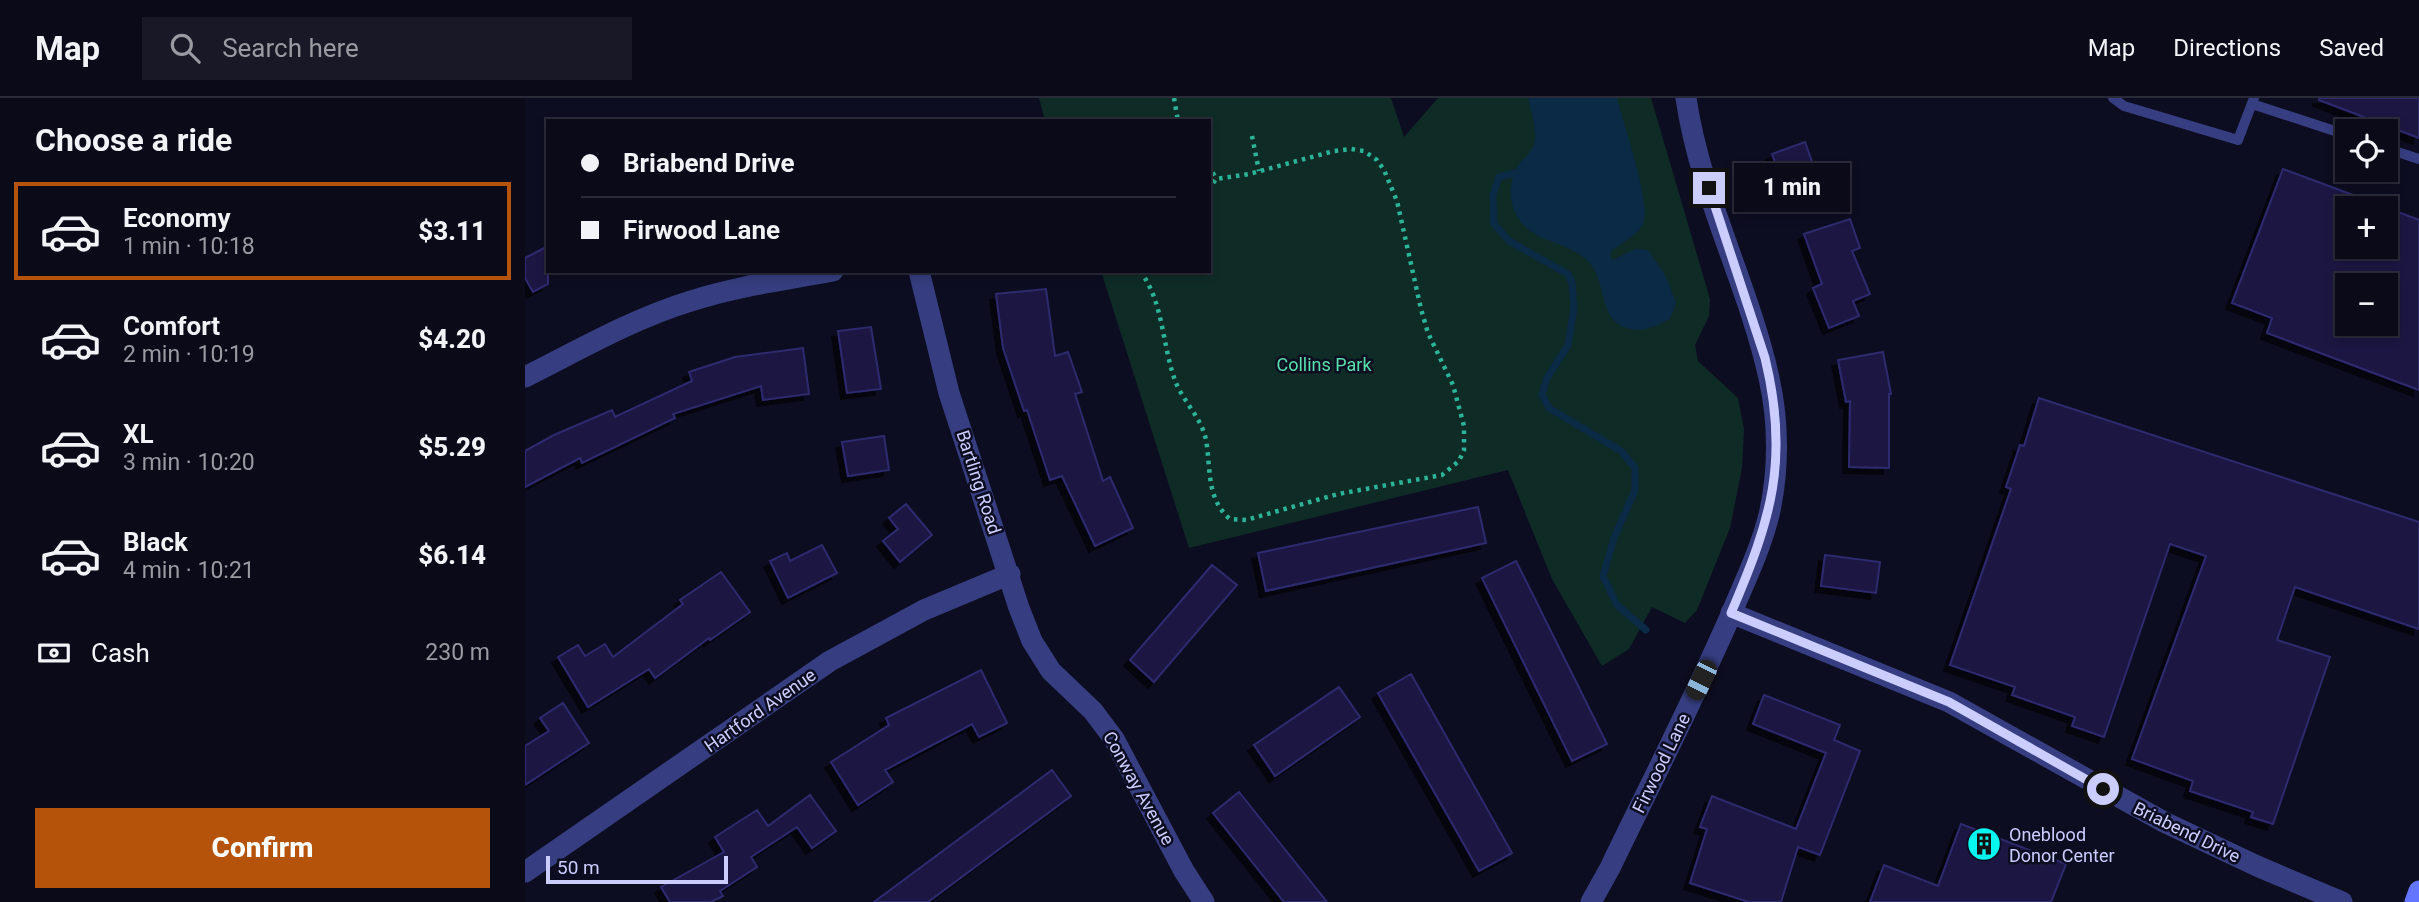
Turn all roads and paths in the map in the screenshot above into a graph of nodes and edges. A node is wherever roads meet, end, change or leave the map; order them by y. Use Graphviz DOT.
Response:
graph roads {
  1 [pos="1174,98"];
  2 [pos="1686,98"];
  3 [pos="2113,98"];
  4 [pos="2253,101"];
  5 [pos="1178,119"];
  6 [pos="2335,131"];
  7 [pos="1252,136"];
  8 [pos="2398,152"];
  9 [pos="2419,159"];
  10 [pos="1211,170"];
  11 [pos="1259,171"];
  12 [pos="1216,179"];
  13 [pos="1211,187"];
  14 [pos="822,273"];
  15 [pos="919,273"];
  16 [pos="1141,273"];
  17 [pos="525,377"];
  18 [pos="1010,574"];
  19 [pos="1731,613"];
  20 [pos="1063,682"];
  21 [pos="525,872"];
  22 [pos="2419,891"];
  23 [pos="1204,902"];
  24 [pos="1591,902"];
  25 [pos="2341,902"];
  26 [pos="2415,902"];
  1 -- 5 [label="path"];
  2 -- 19 [label="street, Firwood Lane"];
  3 -- 4 [label="lane"];
  4 -- 6 [label="lane"];
  7 -- 11 [label="path"];
  8 -- 9 [label="lane"];
  10 -- 12 [label="path"];
  11 -- 12 [label="path"];
  11 -- 16 [label="path"];
  12 -- 13 [label="path"];
  14 -- 17 [label="street"];
  15 -- 18 [label="street, Bartling Road"];
  18 -- 20 [label="street, Bartling Road"];
  18 -- 21 [label="street, Hartford Avenue"];
  19 -- 24 [label="street, Firwood Lane"];
  19 -- 25 [label="street, Briabend Drive"];
  20 -- 23 [label="street, Conway Avenue"];
  22 -- 26 [label="main road"];
}
